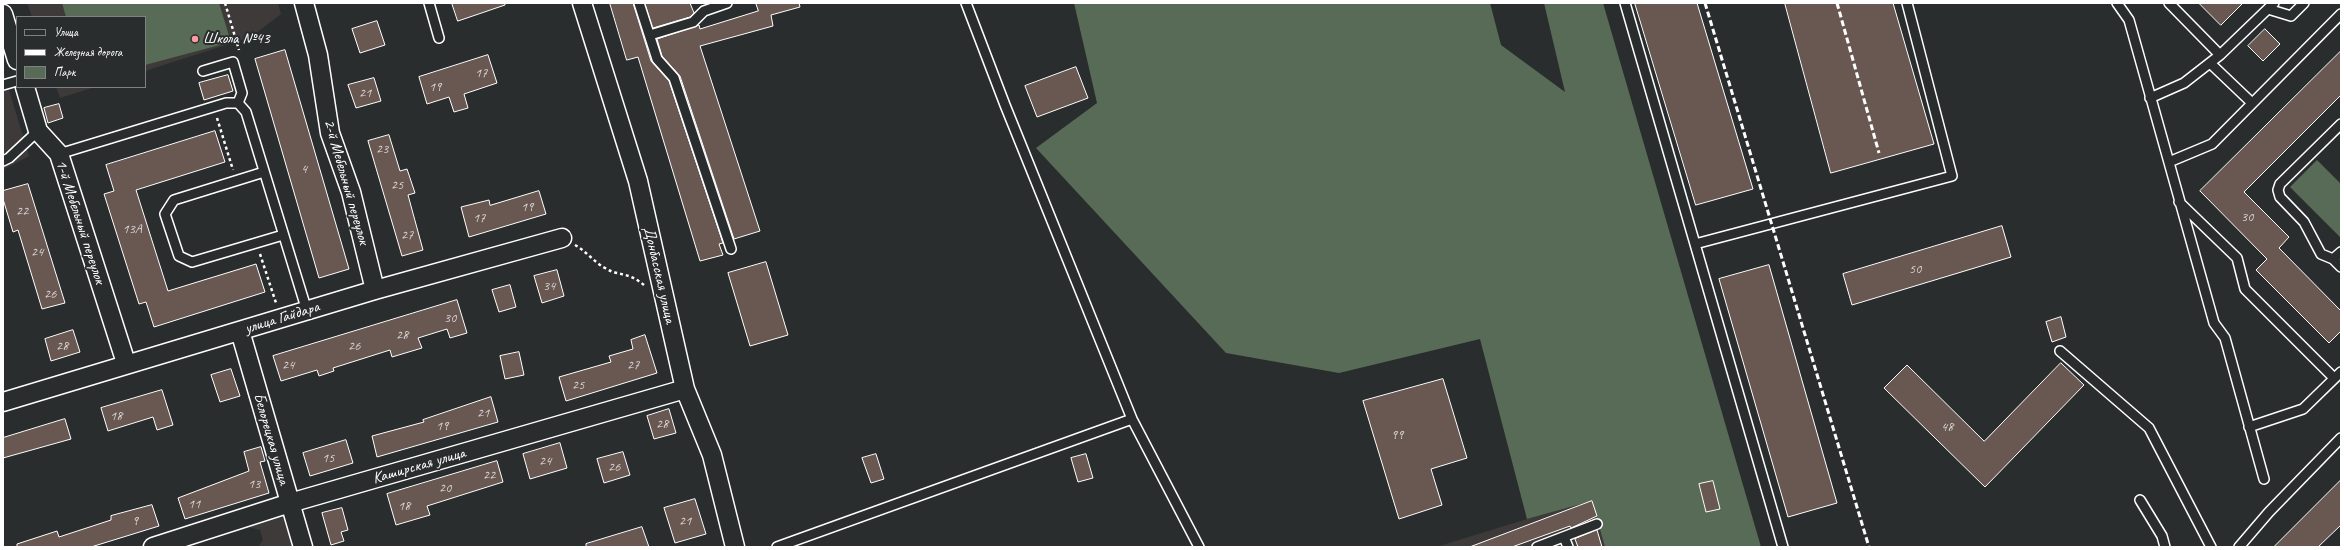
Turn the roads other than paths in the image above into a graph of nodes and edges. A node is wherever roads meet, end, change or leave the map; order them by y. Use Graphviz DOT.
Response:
graph roads {
  1 [pos="429,3"];
  2 [pos="582,3"];
  3 [pos="640,3"];
  4 [pos="727,3"];
  5 [pos="966,3"];
  6 [pos="1625,3"];
  7 [pos="1907,3"];
  8 [pos="2117,3"];
  9 [pos="2169,3"];
  10 [pos="2304,3"];
  11 [pos="306,4"];
  12 [pos="2271,6"];
  13 [pos="702,7"];
  14 [pos="3,14"];
  15 [pos="2341,14"];
  16 [pos="650,35"];
  17 [pos="439,38"];
  18 [pos="2220,55"];
  19 [pos="16,57"];
  20 [pos="2210,63"];
  21 [pos="203,70"];
  22 [pos="16,81"];
  23 [pos="3,85"];
  24 [pos="25,88"];
  25 [pos="2150,98"];
  26 [pos="238,103"];
  27 [pos="2252,103"];
  28 [pos="2341,124"];
  29 [pos="38,131"];
  30 [pos="59,154"];
  31 [pos="3,160"];
  32 [pos="2169,162"];
  33 [pos="264,172"];
  34 [pos="2178,201"];
  35 [pos="283,235"];
  36 [pos="562,238"];
  37 [pos="1695,244"];
  38 [pos="731,249"];
  39 [pos="2341,252"];
  40 [pos="2333,259"];
  41 [pos="2341,267"];
  42 [pos="375,290"];
  43 [pos="307,311"];
  44 [pos="240,331"];
  45 [pos="2060,350"];
  46 [pos="126,363"];
  47 [pos="2338,375"];
  48 [pos="686,389"];
  49 [pos="3,402"];
  50 [pos="1132,419"];
  51 [pos="2249,428"];
  52 [pos="2341,438"];
  53 [pos="2264,479"];
  54 [pos="2140,500"];
  55 [pos="290,503"];
  56 [pos="1597,524"];
  57 [pos="1564,537"];
  58 [pos="153,547"];
  59 [pos="304,547"];
  60 [pos="735,547"];
  61 [pos="777,547"];
  62 [pos="1198,547"];
  63 [pos="1537,547"];
  64 [pos="1568,547"];
  65 [pos="1783,547"];
  66 [pos="2165,547"];
  67 [pos="2211,547"];
  68 [pos="2239,547"];
  1 -- 17 [label="lane"];
  2 -- 48 [label="street, Донбасская улица"];
  3 -- 16 [label="lane"];
  4 -- 13 [label="lane"];
  5 -- 50 [label="lane"];
  6 -- 37 [label="lane"];
  7 -- 37 [label="lane"];
  8 -- 25 [label="lane"];
  9 -- 18 [label="lane"];
  10 -- 12 [label="lane"];
  11 -- 42 [label="street, 2-й Мебельный переулок"];
  12 -- 18 [label="lane"];
  13 -- 16 [label="lane"];
  14 -- 19 [label="street"];
  15 -- 27 [label="lane"];
  16 -- 38 [label="lane"];
  18 -- 20 [label="lane"];
  20 -- 25 [label="lane"];
  20 -- 27 [label="lane"];
  21 -- 26 [label="lane"];
  22 -- 23 [label="lane"];
  24 -- 29 [label="street, 1-й Мебельный переулок"];
  25 -- 32 [label="lane"];
  26 -- 30 [label="lane"];
  26 -- 33 [label="lane"];
  27 -- 32 [label="lane"];
  28 -- 40 [label="lane"];
  29 -- 30 [label="street, 1-й Мебельный переулок"];
  29 -- 31 [label="lane"];
  30 -- 46 [label="street, 1-й Мебельный переулок"];
  32 -- 34 [label="lane"];
  33 -- 35 [label="lane"];
  33 -- 35 [label="lane"];
  34 -- 47 [label="lane"];
  34 -- 51 [label="lane"];
  35 -- 43 [label="lane"];
  36 -- 42 [label="street, улица Гайдара"];
  37 -- 65 [label="lane"];
  39 -- 40 [label="lane"];
  40 -- 41 [label="lane"];
  42 -- 43 [label="street, улица Гайдара"];
  43 -- 44 [label="street, улица Гайдара"];
  44 -- 46 [label="street, улица Гайдара"];
  44 -- 55 [label="street, Белорецкая улица"];
  45 -- 67 [label="lane"];
  46 -- 49 [label="street, улица Гайдара"];
  47 -- 51 [label="lane"];
  48 -- 55 [label="street, Каширская улица"];
  48 -- 60 [label="street, Донбасская улица"];
  50 -- 61 [label="lane"];
  50 -- 62 [label="lane"];
  51 -- 53 [label="lane"];
  52 -- 68 [label="lane"];
  54 -- 66 [label="lane"];
  55 -- 58 [label="street, Каширская улица"];
  55 -- 59 [label="street, Белорецкая улица"];
  56 -- 57 [label="lane"];
  57 -- 63 [label="lane"];
  57 -- 64 [label="lane"];
}
